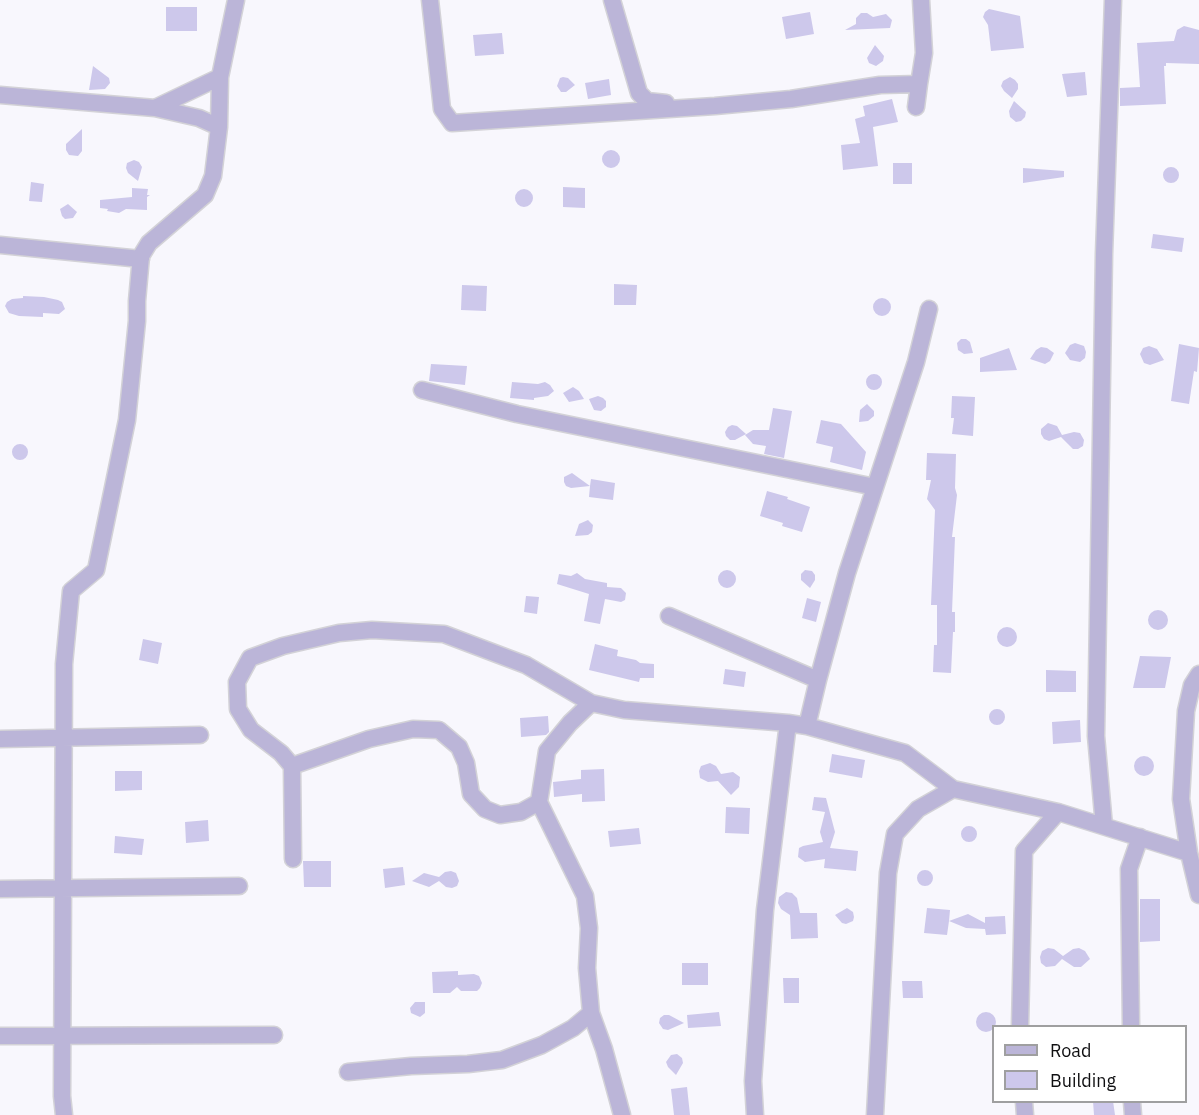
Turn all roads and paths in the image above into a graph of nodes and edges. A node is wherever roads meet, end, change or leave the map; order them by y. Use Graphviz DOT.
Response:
graph roads {
  1 [pos="236,0"];
  2 [pos="430,0"];
  3 [pos="612,0"];
  4 [pos="921,0"];
  5 [pos="1113,0"];
  6 [pos="220,77"];
  7 [pos="919,84"];
  8 [pos="0,95"];
  9 [pos="715,106"];
  10 [pos="916,107"];
  11 [pos="155,108"];
  12 [pos="219,127"];
  13 [pos="0,245"];
  14 [pos="141,259"];
  15 [pos="929,309"];
  16 [pos="422,390"];
  17 [pos="875,487"];
  18 [pos="669,616"];
  19 [pos="1199,674"];
  20 [pos="818,680"];
  21 [pos="591,703"];
  22 [pos="788,723"];
  23 [pos="807,726"];
  24 [pos="200,735"];
  25 [pos="0,739"];
  26 [pos="63,739"];
  27 [pos="292,766"];
  28 [pos="953,789"];
  29 [pos="539,802"];
  30 [pos="1058,812"];
  31 [pos="1104,826"];
  32 [pos="1140,837"];
  33 [pos="1189,853"];
  34 [pos="293,859"];
  35 [pos="238,886"];
  36 [pos="63,888"];
  37 [pos="0,889"];
  38 [pos="1199,895"];
  39 [pos="591,1013"];
  40 [pos="1020,1025"];
  41 [pos="1131,1025"];
  42 [pos="62,1035"];
  43 [pos="274,1035"];
  44 [pos="0,1036"];
  45 [pos="348,1072"];
  46 [pos="64,1115"];
  47 [pos="622,1115"];
  48 [pos="755,1115"];
  49 [pos="875,1115"];
  1 -- 6 [label="street"];
  2 -- 9 [label="street"];
  3 -- 9 [label="street"];
  4 -- 7 [label="street"];
  5 -- 31 [label="street"];
  6 -- 11 [label="street"];
  6 -- 12 [label="street"];
  7 -- 9 [label="street"];
  7 -- 10 [label="street"];
  8 -- 11 [label="street"];
  11 -- 12 [label="street"];
  12 -- 14 [label="street"];
  13 -- 14 [label="street"];
  14 -- 26 [label="street"];
  15 -- 17 [label="street"];
  16 -- 17 [label="street"];
  17 -- 20 [label="street"];
  18 -- 20 [label="street"];
  19 -- 33 [label="street"];
  20 -- 23 [label="street"];
  21 -- 22 [label="street"];
  21 -- 27 [label="street"];
  21 -- 29 [label="street"];
  22 -- 23 [label="street"];
  22 -- 48 [label="street"];
  23 -- 28 [label="street"];
  24 -- 26 [label="street"];
  25 -- 26 [label="street"];
  26 -- 36 [label="street"];
  27 -- 29 [label="street"];
  27 -- 34 [label="street"];
  28 -- 30 [label="street"];
  28 -- 49 [label="street"];
  29 -- 39 [label="street"];
  30 -- 31 [label="street"];
  30 -- 40 [label="street"];
  31 -- 32 [label="street"];
  32 -- 33 [label="street"];
  32 -- 41 [label="street"];
  33 -- 38 [label="street"];
  35 -- 36 [label="street"];
  36 -- 37 [label="street"];
  36 -- 42 [label="street"];
  39 -- 45 [label="street"];
  39 -- 47 [label="street"];
  42 -- 43 [label="street"];
  42 -- 44 [label="street"];
  42 -- 46 [label="street"];
}
